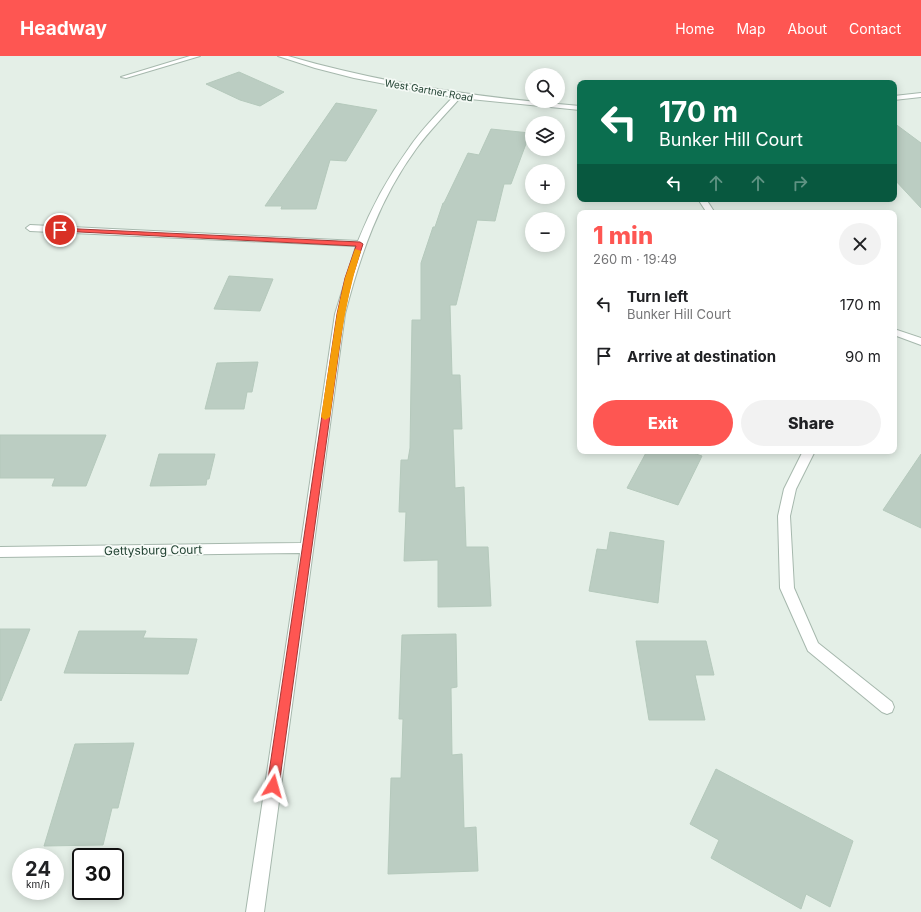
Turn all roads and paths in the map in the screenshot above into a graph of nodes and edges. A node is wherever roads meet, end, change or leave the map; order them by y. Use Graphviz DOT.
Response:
graph roads {
  1 [pos="197,56"];
  2 [pos="281,56"];
  3 [pos="124,77"];
  4 [pos="921,94"];
  5 [pos="458,96"];
  6 [pos="912,96"];
  7 [pos="897,98"];
  8 [pos="921,102"];
  9 [pos="577,108"];
  10 [pos="30,228"];
  11 [pos="360,244"];
  12 [pos="897,336"];
  13 [pos="921,342"];
  14 [pos="808,454"];
  15 [pos="307,548"];
  16 [pos="0,552"];
  17 [pos="887,707"];
  18 [pos="255,912"];
  1 -- 3 [label="street"];
  2 -- 5 [label="street, West Gartner Road"];
  4 -- 6 [label="street"];
  5 -- 9 [label="street, West Gartner Road"];
  5 -- 11 [label="street"];
  6 -- 7 [label="street"];
  6 -- 8 [label="street"];
  10 -- 11 [label="street"];
  11 -- 15 [label="street"];
  12 -- 13 [label="street"];
  14 -- 17 [label="street"];
  15 -- 16 [label="street, Gettysburg Court"];
  15 -- 18 [label="street"];
}
